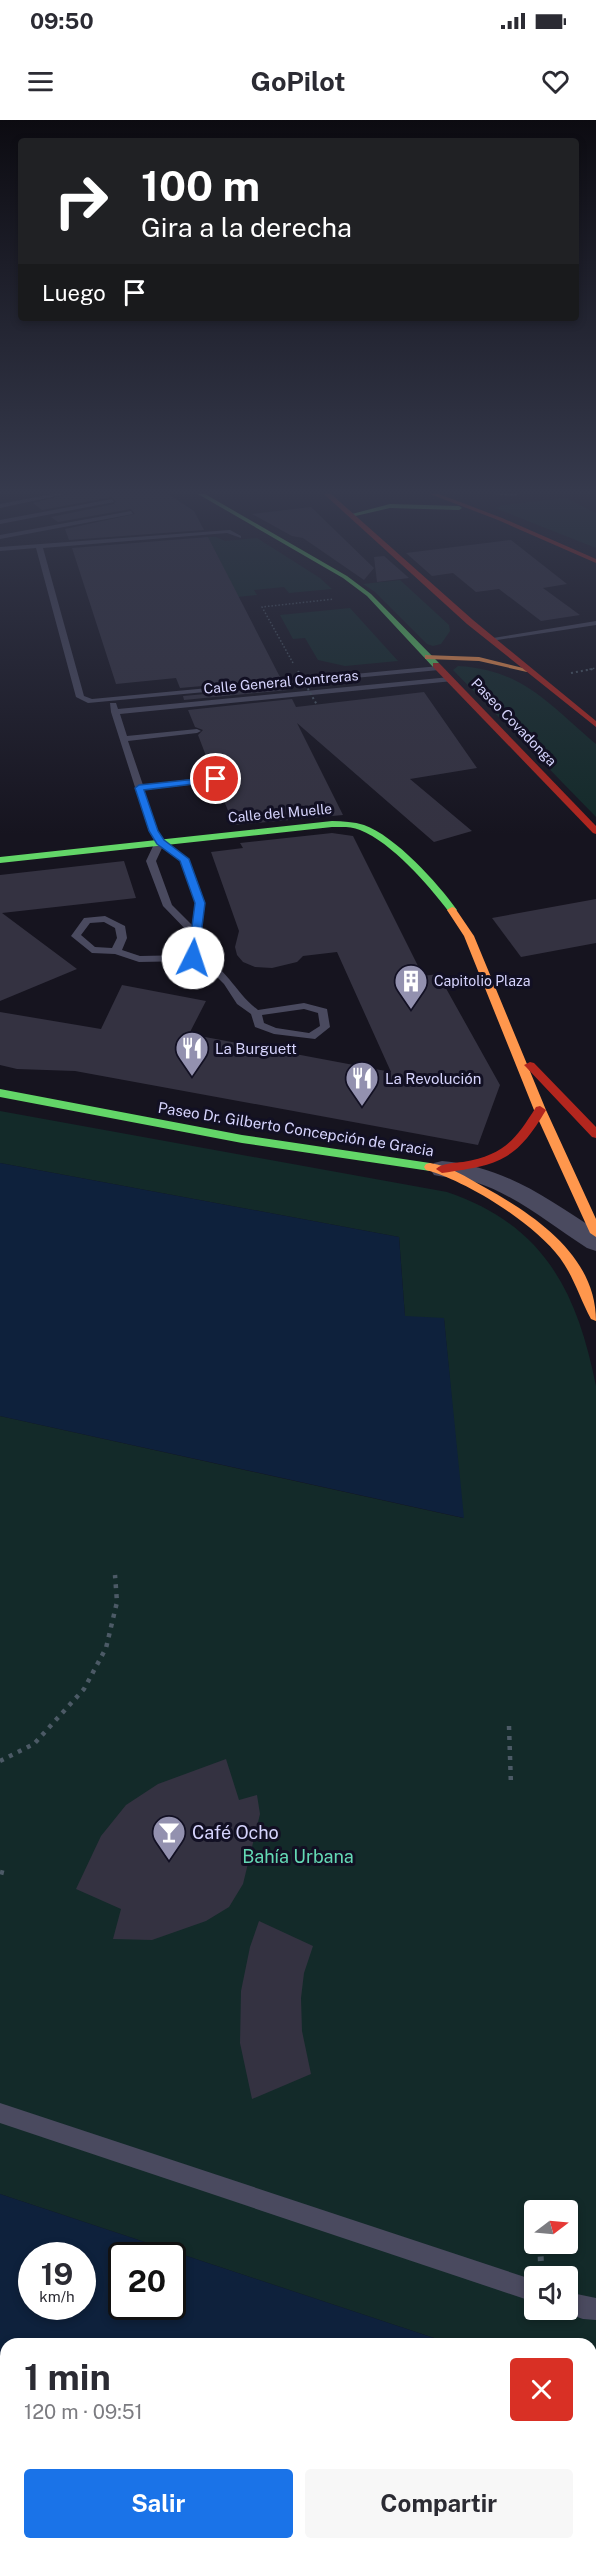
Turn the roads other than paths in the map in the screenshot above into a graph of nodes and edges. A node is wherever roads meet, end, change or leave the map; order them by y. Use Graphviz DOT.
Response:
graph roads {
  1 [pos="56,607"];
  2 [pos="381,607"];
  3 [pos="454,607"];
  4 [pos="470,622"];
  5 [pos="596,623"];
  6 [pos="490,639"];
  7 [pos="428,657"];
  8 [pos="439,668"];
  9 [pos="527,670"];
  10 [pos="450,680"];
  11 [pos="112,700"];
  12 [pos="115,712"];
  13 [pos="590,715"];
  14 [pos="596,725"];
  15 [pos="197,731"];
  16 [pos="124,739"];
  17 [pos="216,779"];
  18 [pos="139,788"];
  19 [pos="596,831"];
  20 [pos="160,842"];
  21 [pos="0,860"];
  22 [pos="195,934"];
  23 [pos="116,951"];
  24 [pos="193,958"];
  25 [pos="256,1013"];
  26 [pos="515,1048"];
  27 [pos="0,1093"];
  28 [pos="540,1110"];
  29 [pos="596,1134"];
  30 [pos="442,1169"];
  31 [pos="596,1233"];
  32 [pos="596,1242"];
  33 [pos="596,1316"];
  34 [pos="0,2113"];
  35 [pos="524,2288"];
  36 [pos="578,2306"];
  37 [pos="596,2309"];
  1 -- 11 [label="lane, Calle General Contreras"];
  2 -- 7 [label="main road, Paseo Covadonga"];
  3 -- 4 [label="main road"];
  4 -- 6 [label="main road"];
  4 -- 7 [label="main road"];
  5 -- 6 [label="lane"];
  6 -- 9 [label="main road"];
  7 -- 8 [label="main road, Paseo Covadonga"];
  7 -- 9 [label="main road"];
  8 -- 10 [label="main road, Paseo Covadonga"];
  8 -- 11 [label="lane, Calle General Contreras"];
  9 -- 13 [label="main road"];
  10 -- 12 [label="lane, Calle General Contreras"];
  10 -- 19 [label="main road, Paseo Covadonga"];
  11 -- 12 [label="lane"];
  12 -- 16 [label="lane"];
  13 -- 14 [label="main road"];
  15 -- 16 [label="lane"];
  16 -- 18 [label="lane"];
  17 -- 18 [label="lane"];
  18 -- 20 [label="lane"];
  20 -- 21 [label="main road, Calle del Muelle"];
  20 -- 22 [label="lane"];
  20 -- 22 [label="lane"];
  20 -- 26 [label="main road, Calle del Muelle"];
  22 -- 24 [label="lane"];
  23 -- 23 [label="lane"];
  23 -- 24 [label="lane"];
  24 -- 25 [label="lane"];
  25 -- 25 [label="lane"];
  26 -- 28 [label="main road, Calle del Muelle"];
  26 -- 29 [label="main road, Calle del Muelle"];
  27 -- 30 [label="main road, Paseo Dr. Gilberto Concepción de Gracia"];
  28 -- 30 [label="main road"];
  28 -- 31 [label="main road, Calle del Muelle"];
  30 -- 32 [label="street"];
  30 -- 33 [label="main road, Paseo Dr. Gilberto Concepción de Gracia"];
  34 -- 35 [label="lane"];
  36 -- 37 [label="lane"];
}
